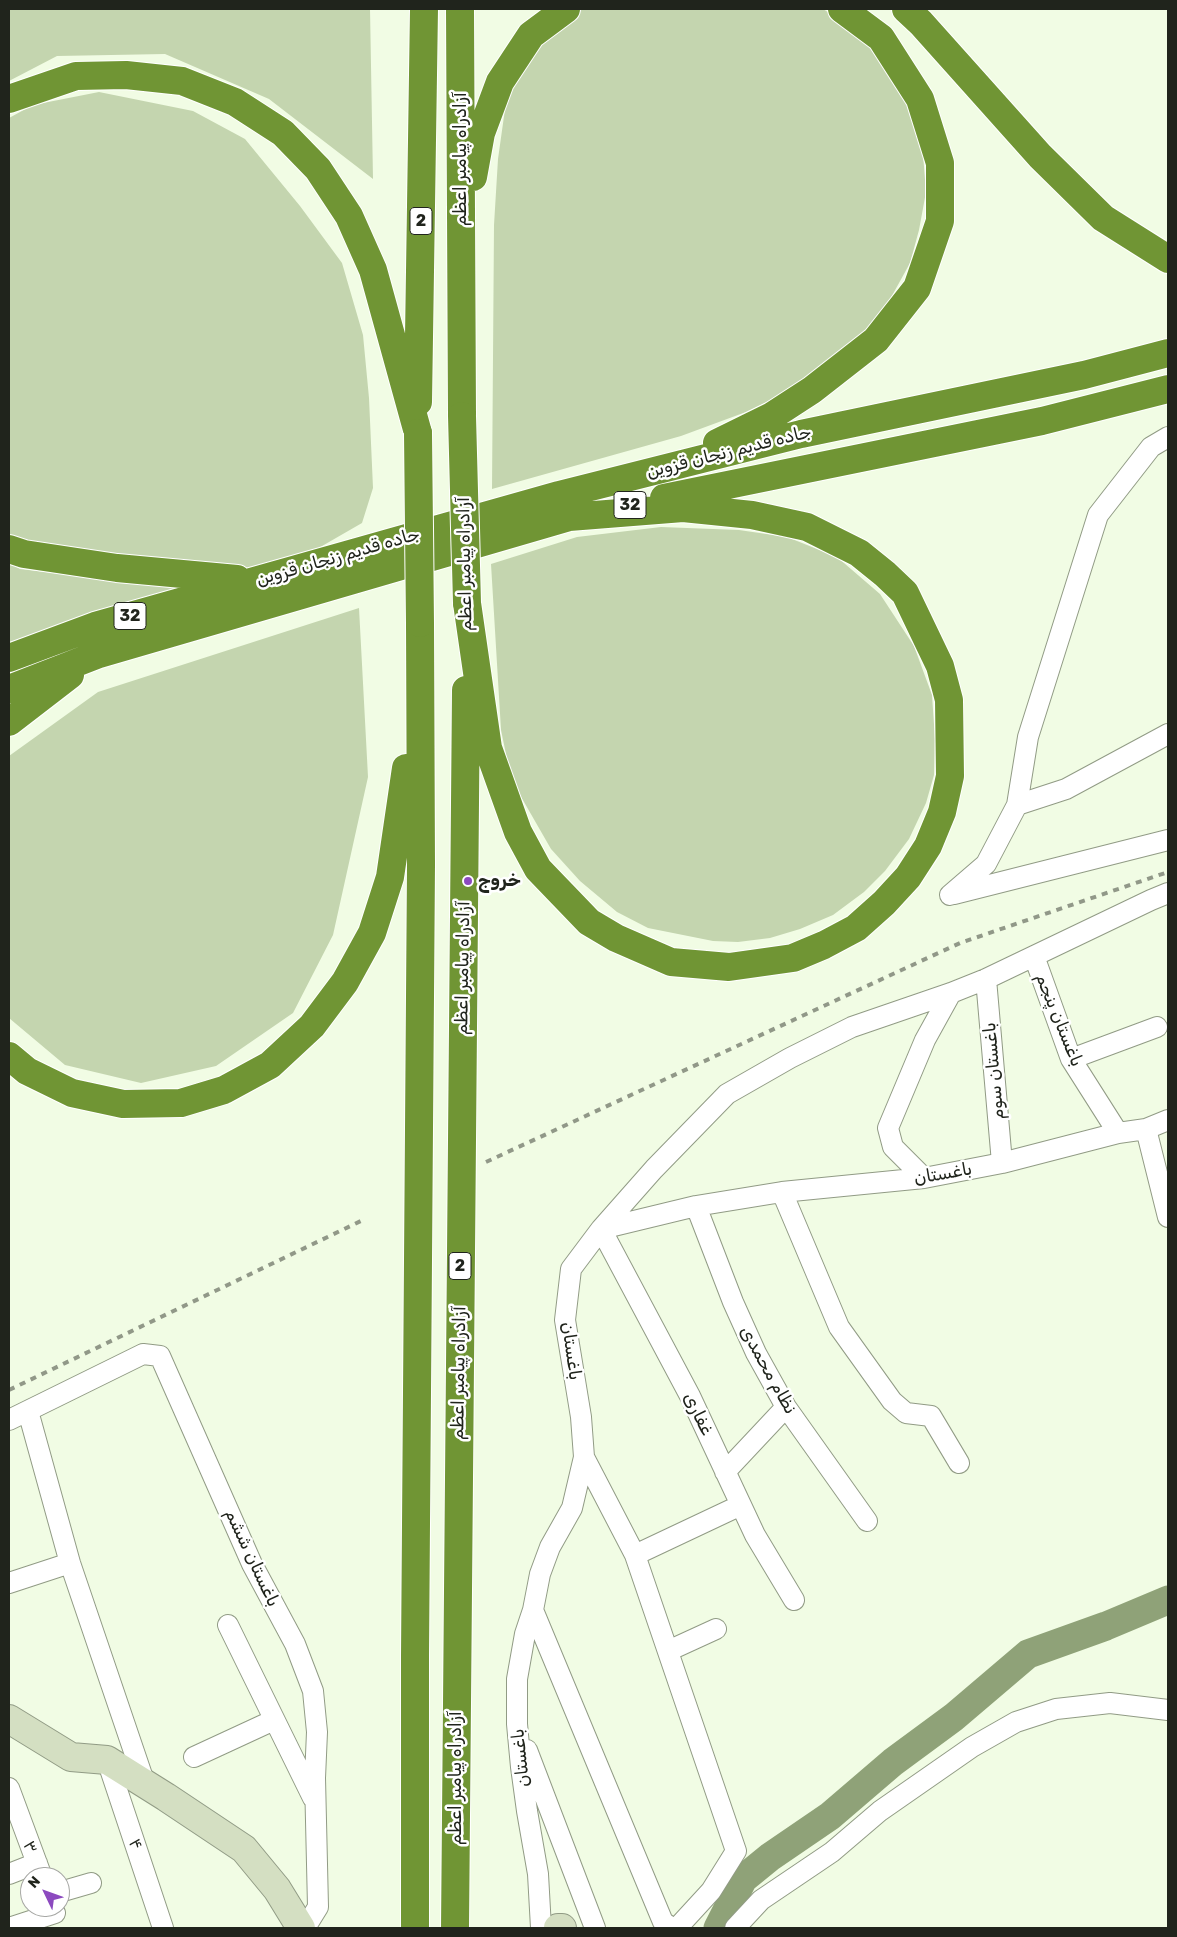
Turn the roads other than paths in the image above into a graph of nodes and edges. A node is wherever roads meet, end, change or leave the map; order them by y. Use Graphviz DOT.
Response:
graph roads {
  1 [pos="424,9"];
  2 [pos="460,9"];
  3 [pos="566,9"];
  4 [pos="842,9"];
  5 [pos="906,9"];
  6 [pos="9,99"];
  7 [pos="461,247"];
  8 [pos="1168,259"];
  9 [pos="1168,353"];
  10 [pos="1168,389"];
  11 [pos="418,433"];
  12 [pos="1168,437"];
  13 [pos="666,468"];
  14 [pos="569,517"];
  15 [pos="9,549"];
  16 [pos="254,580"];
  17 [pos="467,603"];
  18 [pos="99,654"];
  19 [pos="9,658"];
  20 [pos="420,660"];
  21 [pos="9,689"];
  22 [pos="9,722"];
  23 [pos="1168,734"];
  24 [pos="1018,805"];
  25 [pos="1168,840"];
  26 [pos="1168,894"];
  27 [pos="1034,956"];
  28 [pos="986,979"];
  29 [pos="951,993"];
  30 [pos="1157,1027"];
  31 [pos="9,1056"];
  32 [pos="1071,1059"];
  33 [pos="1168,1120"];
  34 [pos="1146,1129"];
  35 [pos="1118,1133"];
  36 [pos="1002,1163"];
  37 [pos="924,1178"];
  38 [pos="782,1192"];
  39 [pos="696,1206"];
  40 [pos="1168,1217"];
  41 [pos="601,1229"];
  42 [pos="786,1407"];
  43 [pos="28,1411"];
  44 [pos="9,1420"];
  45 [pos="584,1457"];
  46 [pos="959,1463"];
  47 [pos="725,1472"];
  48 [pos="741,1505"];
  49 [pos="866,1521"];
  50 [pos="635,1555"];
  51 [pos="70,1563"];
  52 [pos="9,1584"];
  53 [pos="794,1600"];
  54 [pos="533,1610"];
  55 [pos="228,1625"];
  56 [pos="716,1629"];
  57 [pos="668,1652"];
  58 [pos="1168,1710"];
  59 [pos="9,1719"];
  60 [pos="274,1720"];
  61 [pos="517,1724"];
  62 [pos="194,1758"];
  63 [pos="107,1760"];
  64 [pos="145,1784"];
  65 [pos="9,1788"];
  66 [pos="316,1804"];
  67 [pos="38,1867"];
  68 [pos="91,1882"];
  69 [pos="70,1889"];
  70 [pos="52,1917"];
  71 [pos="15,1927"];
  72 [pos="163,1928"];
  73 [pos="301,1928"];
  74 [pos="305,1928"];
  75 [pos="415,1928"];
  76 [pos="455,1928"];
  77 [pos="541,1928"];
  78 [pos="558,1928"];
  79 [pos="562,1928"];
  80 [pos="594,1928"];
  81 [pos="672,1928"];
  82 [pos="677,1928"];
  83 [pos="735,1928"];
  1 -- 11 [label="highway, 2"];
  2 -- 7 [label="highway, آزادراه پیامبر اعظم / 2"];
  3 -- 7 [label="highway"];
  4 -- 13 [label="highway"];
  5 -- 8 [label="highway"];
  6 -- 11 [label="highway"];
  7 -- 17 [label="highway, آزادراه پیامبر اعظم / 2, bridge"];
  9 -- 13 [label="highway, جاده قدیم زنجان قزوین / 32"];
  10 -- 14 [label="highway, جاده قدیم زنجان قزوین / 32"];
  11 -- 20 [label="highway, 2, bridge"];
  12 -- 24 [label="street"];
  13 -- 16 [label="highway, جاده قدیم زنجان قزوین / 32"];
  14 -- 17 [label="highway"];
  14 -- 18 [label="highway, جاده قدیم زنجان قزوین / 32"];
  15 -- 16 [label="highway"];
  16 -- 19 [label="highway, جاده قدیم زنجان قزوین / 32"];
  17 -- 76 [label="highway, آزادراه پیامبر اعظم / 2"];
  18 -- 21 [label="highway, جاده قدیم زنجان قزوین / 32"];
  18 -- 22 [label="highway"];
  20 -- 31 [label="highway"];
  20 -- 75 [label="highway, 2"];
  23 -- 24 [label="street"];
  24 -- 25 [label="street"];
  26 -- 27 [label="street"];
  27 -- 28 [label="street"];
  27 -- 32 [label="street, باغستان پنجم"];
  28 -- 29 [label="street"];
  28 -- 36 [label="street, باغستان سوم"];
  29 -- 37 [label="street"];
  29 -- 41 [label="street"];
  30 -- 32 [label="street"];
  32 -- 35 [label="street, باغستان پنجم"];
  33 -- 34 [label="street, باغستان"];
  34 -- 35 [label="street, باغستان"];
  34 -- 40 [label="street"];
  35 -- 36 [label="street, باغستان"];
  36 -- 37 [label="street, باغستان"];
  37 -- 38 [label="street, باغستان"];
  38 -- 39 [label="street, باغستان"];
  38 -- 46 [label="street"];
  39 -- 41 [label="street, باغستان"];
  39 -- 42 [label="street, نظام محمدی"];
  41 -- 45 [label="street, باغستان"];
  41 -- 47 [label="street, غفاری"];
  42 -- 47 [label="street"];
  42 -- 49 [label="street, نظام محمدی"];
  43 -- 44 [label="street, باغستان ششم"];
  43 -- 51 [label="street"];
  43 -- 66 [label="street, باغستان ششم"];
  45 -- 50 [label="street"];
  45 -- 54 [label="street, باغستان"];
  47 -- 48 [label="street, غفاری"];
  48 -- 50 [label="street"];
  48 -- 53 [label="street, غفاری"];
  50 -- 57 [label="street"];
  51 -- 52 [label="street"];
  51 -- 64 [label="street"];
  54 -- 61 [label="street, باغستان"];
  54 -- 81 [label="street"];
  55 -- 60 [label="street"];
  56 -- 57 [label="street"];
  57 -- 82 [label="street"];
  58 -- 83 [label="street"];
  59 -- 63 [label="street"];
  60 -- 62 [label="street"];
  60 -- 66 [label="street"];
  61 -- 77 [label="street, باغستان"];
  61 -- 80 [label="street"];
  63 -- 64 [label="street"];
  63 -- 72 [label="street, ۴"];
  64 -- 73 [label="street"];
  65 -- 67 [label="street, ۳"];
  66 -- 74 [label="street, باغستان ششم"];
  68 -- 69 [label="street"];
  70 -- 71 [label="street"];
  78 -- 79 [label="street"];
}
